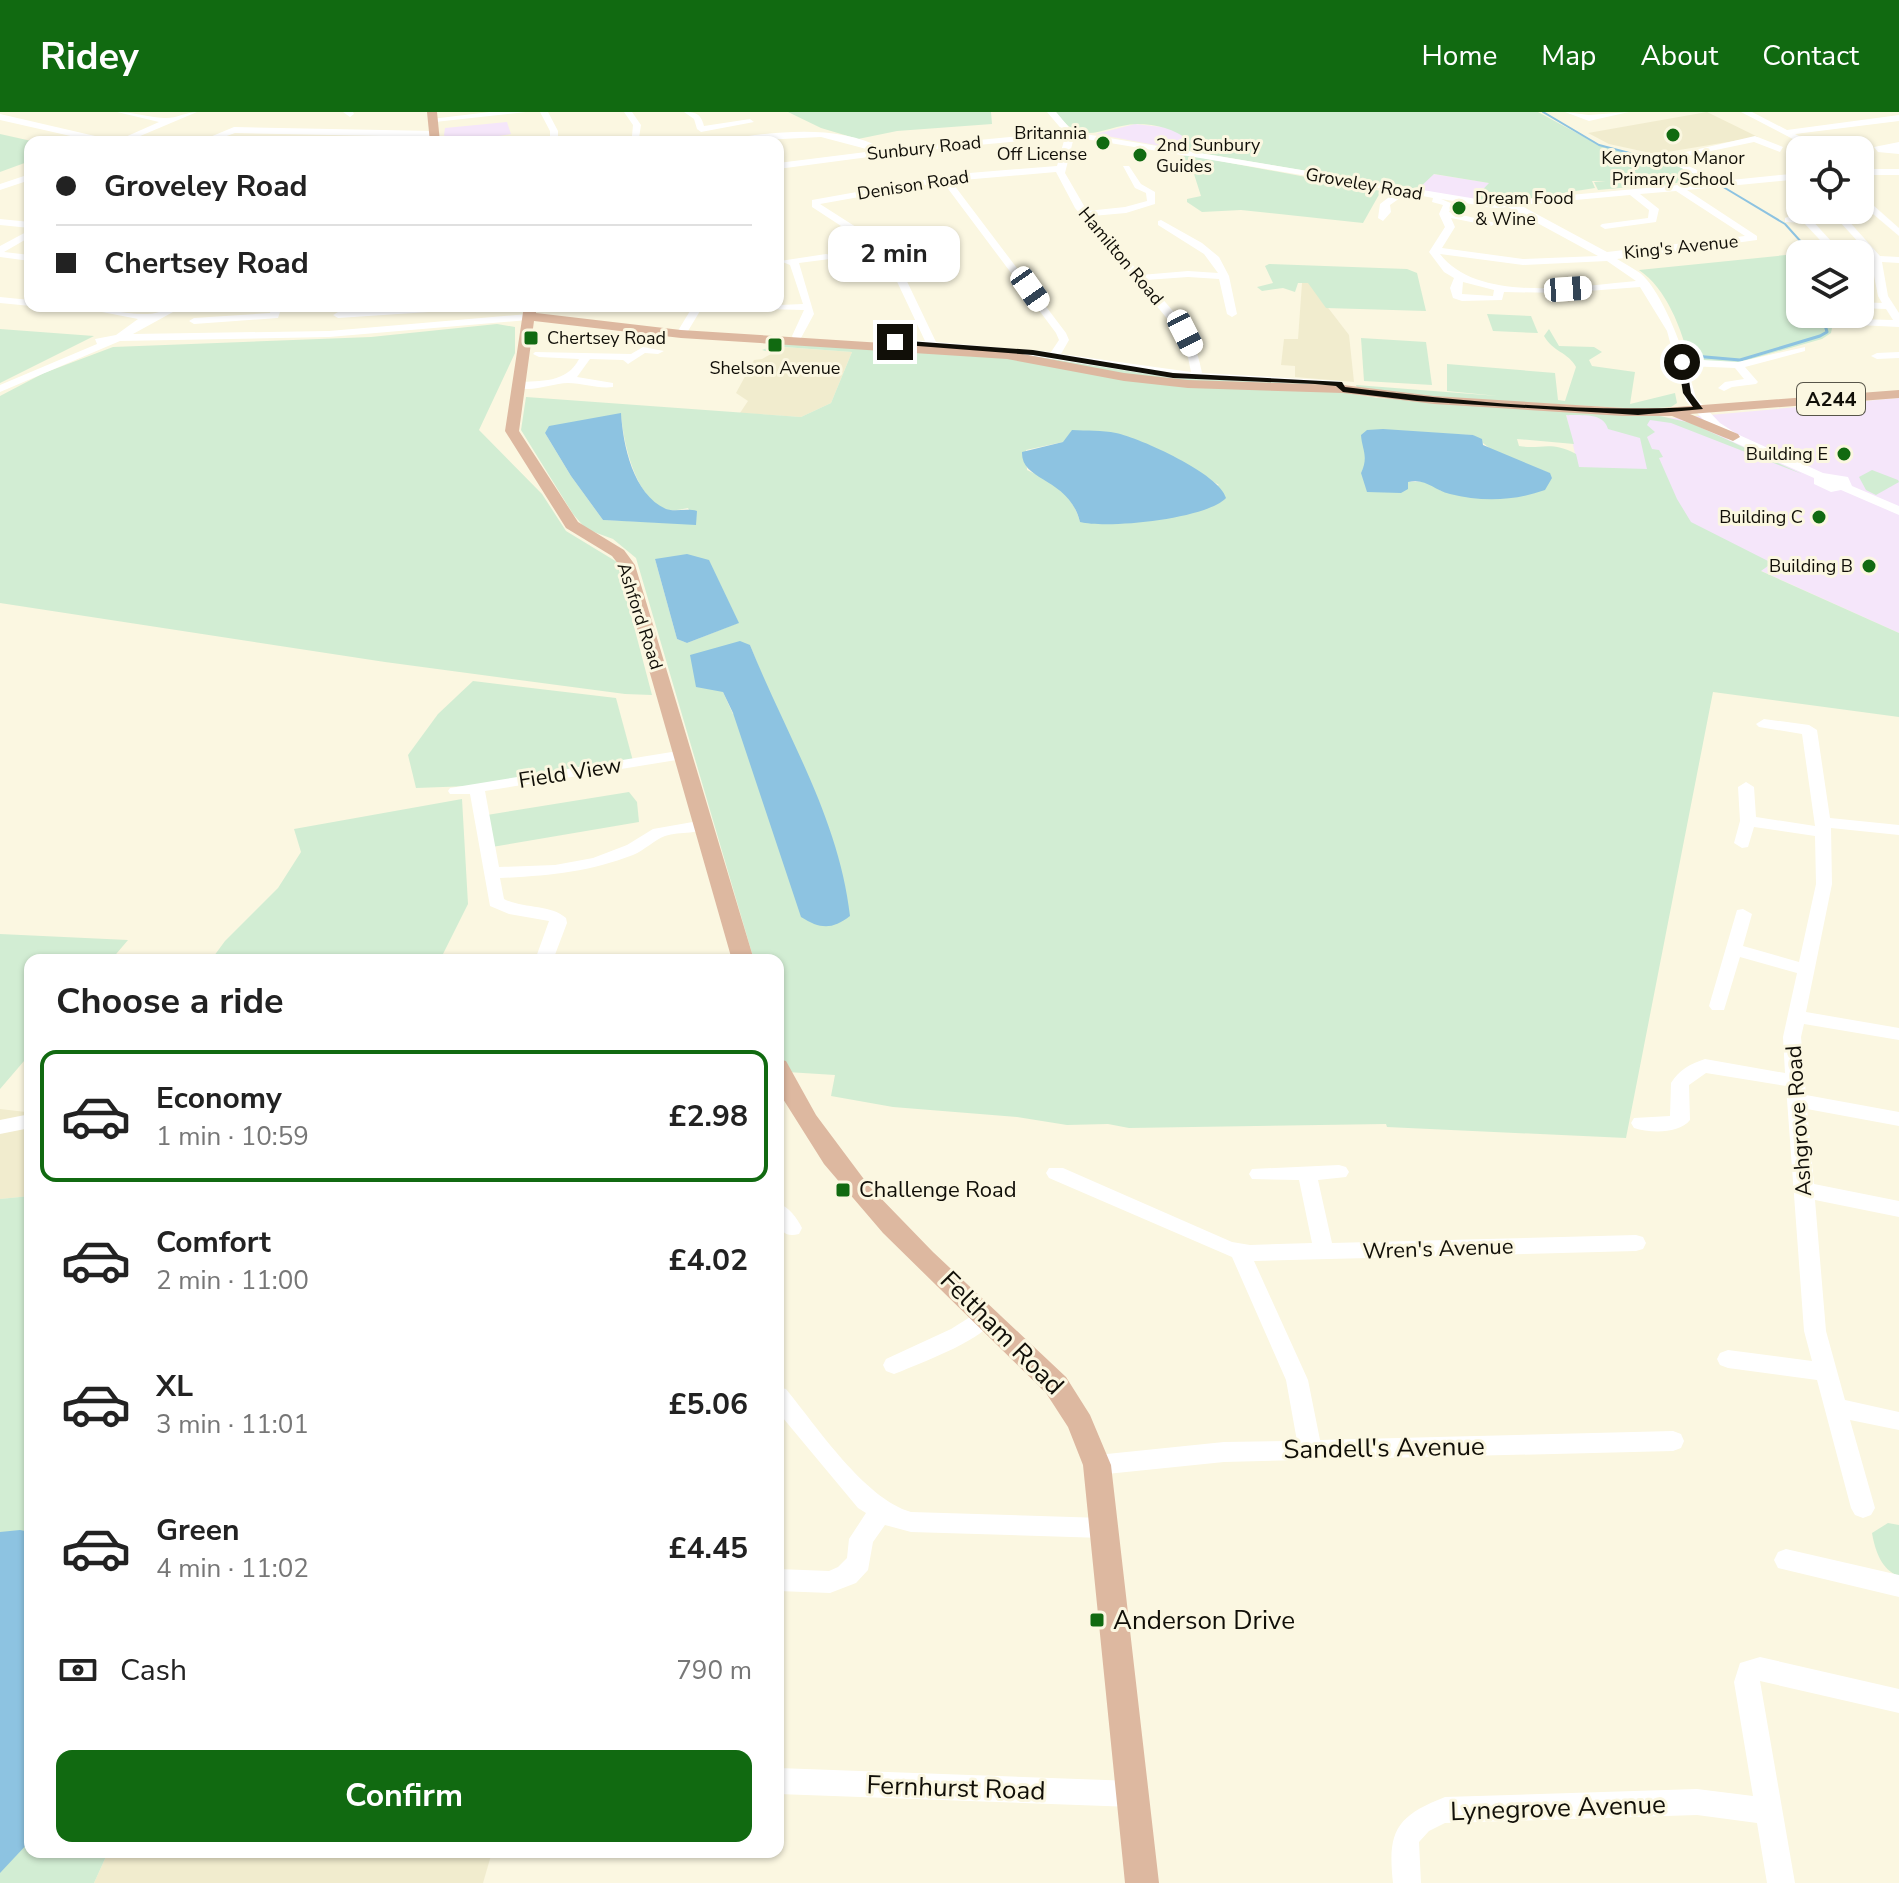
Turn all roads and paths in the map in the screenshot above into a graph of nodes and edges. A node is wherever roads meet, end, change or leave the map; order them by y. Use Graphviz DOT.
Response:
graph roads {
  1 [pos="121,112"];
  2 [pos="193,112"];
  3 [pos="522,112"];
  4 [pos="544,112"];
  5 [pos="628,112"];
  6 [pos="688,112"];
  7 [pos="739,112"];
  8 [pos="1051,112"];
  9 [pos="1569,112"];
  10 [pos="1625,112"];
  11 [pos="1745,112"];
  12 [pos="433,116"];
  13 [pos="0,117"];
  14 [pos="1899,118"];
  15 [pos="165,121"];
  16 [pos="750,122"];
  17 [pos="288,131"];
  18 [pos="1789,132"];
  19 [pos="348,133"];
  20 [pos="403,134"];
  21 [pos="1070,134"];
  22 [pos="82,136"];
  23 [pos="131,136"];
  24 [pos="215,136"];
  25 [pos="279,136"];
  26 [pos="342,136"];
  27 [pos="400,136"];
  28 [pos="419,136"];
  29 [pos="435,136"];
  30 [pos="554,136"];
  31 [pos="636,136"];
  32 [pos="767,136"];
  33 [pos="780,136"];
  34 [pos="1796,136"];
  35 [pos="1899,145"];
  36 [pos="1780,149"];
  37 [pos="1786,149"];
  38 [pos="885,151"];
  39 [pos="1764,151"];
  40 [pos="1899,151"];
  41 [pos="784,165"];
  42 [pos="1059,169"];
  43 [pos="1130,171"];
  44 [pos="1874,172"];
  45 [pos="1899,172"];
  46 [pos="1783,177"];
  47 [pos="1786,177"];
  48 [pos="24,179"];
  49 [pos="945,179"];
  50 [pos="1786,179"];
  51 [pos="1720,182"];
  52 [pos="1675,186"];
  53 [pos="0,187"];
  54 [pos="1629,190"];
  55 [pos="1404,191"];
  56 [pos="1423,195"];
  57 [pos="1512,205"];
  58 [pos="1085,214"];
  59 [pos="1444,214"];
  60 [pos="1874,214"];
  61 [pos="1383,218"];
  62 [pos="0,222"];
  63 [pos="1161,223"];
  64 [pos="1491,223"];
  65 [pos="24,224"];
  66 [pos="1811,224"];
  67 [pos="1849,224"];
  68 [pos="1605,226"];
  69 [pos="1898,229"];
  70 [pos="1869,230"];
  71 [pos="1856,231"];
  72 [pos="24,237"];
  73 [pos="1825,240"];
  74 [pos="1514,245"];
  75 [pos="1435,250"];
  76 [pos="0,252"];
  77 [pos="1611,256"];
  78 [pos="24,257"];
  79 [pos="826,257"];
  80 [pos="1874,258"];
  81 [pos="1877,258"];
  82 [pos="1899,260"];
  83 [pos="784,261"];
  84 [pos="784,261"];
  85 [pos="1511,261"];
  86 [pos="1224,276"];
  87 [pos="1457,276"];
  88 [pos="1139,278"];
  89 [pos="1644,283"];
  90 [pos="1500,288"];
  91 [pos="0,300"];
  92 [pos="1891,301"];
  93 [pos="24,302"];
  94 [pos="784,306"];
  95 [pos="809,307"];
  96 [pos="110,312"];
  97 [pos="166,312"];
  98 [pos="383,312"];
  99 [pos="398,312"];
  100 [pos="522,312"];
  101 [pos="529,312"];
  102 [pos="533,312"];
  103 [pos="694,312"];
  104 [pos="274,314"];
  105 [pos="1232,314"];
  106 [pos="338,315"];
  107 [pos="231,318"];
  108 [pos="150,319"];
  109 [pos="194,321"];
  110 [pos="1874,322"];
  111 [pos="1899,323"];
  112 [pos="398,329"];
  113 [pos="681,334"];
  114 [pos="797,336"];
  115 [pos="221,337"];
  116 [pos="109,339"];
  117 [pos="932,345"];
  118 [pos="878,346"];
  119 [pos="1801,349"];
  120 [pos="658,351"];
  121 [pos="1879,353"];
  122 [pos="539,354"];
  123 [pos="585,355"];
  124 [pos="1899,355"];
  125 [pos="1054,356"];
  126 [pos="1682,362"];
  127 [pos="1738,365"];
  128 [pos="618,375"];
  129 [pos="1197,376"];
  130 [pos="566,379"];
  131 [pos="518,385"];
  132 [pos="1724,388"];
  133 [pos="0,389"];
  134 [pos="1343,389"];
  135 [pos="1899,394"];
  136 [pos="1738,406"];
  137 [pos="1698,409"];
  138 [pos="1664,412"];
  139 [pos="1716,426"];
  140 [pos="1733,437"];
  141 [pos="1899,511"];
  142 [pos="1764,724"];
  143 [pos="684,755"];
  144 [pos="1746,787"];
  145 [pos="477,788"];
  146 [pos="456,791"];
  147 [pos="1748,821"];
  148 [pos="704,825"];
  149 [pos="1822,827"];
  150 [pos="1899,830"];
  151 [pos="1742,843"];
  152 [pos="491,873"];
  153 [pos="1743,914"];
  154 [pos="1733,949"];
  155 [pos="546,954"];
  156 [pos="741,954"];
  157 [pos="1807,970"];
  158 [pos="1718,1006"];
  159 [pos="1796,1016"];
  160 [pos="1899,1034"];
  161 [pos="784,1080"];
  162 [pos="1797,1090"];
  163 [pos="1899,1119"];
  164 [pos="24,1122"];
  165 [pos="1641,1123"];
  166 [pos="0,1127"];
  167 [pos="1339,1172"];
  168 [pos="1056,1173"];
  169 [pos="1307,1173"];
  170 [pos="1259,1174"];
  171 [pos="1804,1190"];
  172 [pos="1899,1209"];
  173 [pos="784,1218"];
  174 [pos="792,1228"];
  175 [pos="1636,1243"];
  176 [pos="1239,1251"];
  177 [pos="1324,1252"];
  178 [pos="986,1316"];
  179 [pos="1727,1358"];
  180 [pos="894,1365"];
  181 [pos="1825,1372"];
  182 [pos="784,1403"];
  183 [pos="1836,1407"];
  184 [pos="1899,1421"];
  185 [pos="1673,1441"];
  186 [pos="1310,1450"];
  187 [pos="1097,1465"];
  188 [pos="1863,1508"];
  189 [pos="881,1511"];
  190 [pos="1103,1528"];
  191 [pos="1786,1560"];
  192 [pos="784,1580"];
  193 [pos="1899,1586"];
  194 [pos="1899,1701"];
  195 [pos="784,1781"];
  196 [pos="1133,1794"];
  197 [pos="1767,1811"];
  198 [pos="1142,1883"];
  199 [pos="1407,1883"];
  200 [pos="1781,1883"];
  1 -- 15 [label="street"];
  2 -- 15 [label="street"];
  3 -- 12 [label="street"];
  4 -- 30 [label="street"];
  5 -- 31 [label="street"];
  6 -- 16 [label="street"];
  7 -- 16 [label="street"];
  8 -- 21 [label="street"];
  9 -- 10 [label="street"];
  11 -- 18 [label="street"];
  12 -- 29 [label="main road"];
  13 -- 22 [label="street"];
  14 -- 18 [label="street"];
  15 -- 23 [label="street"];
  16 -- 32 [label="street"];
  17 -- 19 [label="street"];
  17 -- 24 [label="street"];
  17 -- 25 [label="street"];
  18 -- 34 [label="street"];
  19 -- 20 [label="street"];
  19 -- 26 [label="street"];
  20 -- 27 [label="street"];
  20 -- 28 [label="street"];
  21 -- 38 [label="street, Sunbury Road"];
  21 -- 42 [label="street"];
  21 -- 55 [label="street, Groveley Road"];
  33 -- 38 [label="street"];
  35 -- 40 [label="street"];
  36 -- 37 [label="street"];
  36 -- 39 [label="street"];
  36 -- 51 [label="street"];
  38 -- 41 [label="street, Sunbury Road"];
  42 -- 49 [label="street, Denison Road"];
  42 -- 58 [label="street, Hamilton Road"];
  43 -- 58 [label="street"];
  44 -- 45 [label="street"];
  46 -- 47 [label="street"];
  46 -- 50 [label="street"];
  46 -- 51 [label="street"];
  48 -- 53 [label="street"];
  49 -- 117 [label="street, Denison Road"];
  49 -- 125 [label="street"];
  51 -- 52 [label="street"];
  52 -- 54 [label="street"];
  52 -- 77 [label="street, King's Avenue"];
  54 -- 57 [label="street"];
  54 -- 68 [label="street"];
  55 -- 56 [label="street, Groveley Road"];
  55 -- 61 [label="street"];
  56 -- 57 [label="street, Groveley Road"];
  56 -- 59 [label="street"];
  57 -- 77 [label="street, Groveley Road"];
  58 -- 88 [label="street, Hamilton Road"];
  59 -- 64 [label="street"];
  59 -- 75 [label="street"];
  60 -- 69 [label="street"];
  62 -- 65 [label="street"];
  63 -- 86 [label="street"];
  66 -- 73 [label="street"];
  67 -- 71 [label="street"];
  70 -- 71 [label="street"];
  71 -- 81 [label="street"];
  72 -- 76 [label="street"];
  74 -- 85 [label="street"];
  75 -- 85 [label="street"];
  75 -- 87 [label="street"];
  76 -- 78 [label="street"];
  77 -- 85 [label="street"];
  77 -- 89 [label="street, Groveley Road"];
  79 -- 83 [label="street"];
  80 -- 81 [label="street"];
  81 -- 82 [label="street"];
  81 -- 92 [label="street"];
  84 -- 95 [label="street"];
  86 -- 88 [label="street"];
  86 -- 105 [label="street"];
  87 -- 90 [label="street"];
  87 -- 90 [label="street"];
  88 -- 129 [label="street, Hamilton Road"];
  89 -- 90 [label="street"];
  89 -- 126 [label="street, Groveley Road"];
  91 -- 93 [label="street"];
  92 -- 111 [label="street"];
  94 -- 95 [label="street"];
  95 -- 114 [label="street"];
  96 -- 108 [label="street"];
  97 -- 108 [label="street"];
  98 -- 106 [label="street"];
  99 -- 112 [label="street"];
  100 -- 112 [label="street"];
  101 -- 131 [label="main road, Ashford Road"];
  102 -- 113 [label="main road, A244"];
  103 -- 113 [label="street"];
  104 -- 107 [label="street"];
  107 -- 109 [label="street"];
  107 -- 115 [label="street"];
  108 -- 116 [label="street"];
  110 -- 111 [label="street"];
  112 -- 115 [label="street"];
  113 -- 118 [label="main road, A244"];
  115 -- 116 [label="street"];
  116 -- 133 [label="street"];
  117 -- 118 [label="street"];
  117 -- 125 [label="street"];
  118 -- 134 [label="main road, A244"];
  119 -- 127 [label="street"];
  120 -- 123 [label="street"];
  121 -- 124 [label="street"];
  122 -- 123 [label="street"];
  123 -- 130 [label="street"];
  125 -- 129 [label="street"];
  126 -- 127 [label="street"];
  126 -- 137 [label="street, Groveley Road"];
  127 -- 132 [label="street"];
  128 -- 130 [label="street"];
  129 -- 134 [label="street"];
  130 -- 131 [label="street"];
  131 -- 143 [label="main road, Ashford Road"];
  134 -- 138 [label="main road, A244"];
  135 -- 136 [label="main road, A244"];
  136 -- 137 [label="main road, A244"];
  136 -- 139 [label="street"];
  137 -- 138 [label="main road, A244"];
  137 -- 139 [label="street"];
  138 -- 140 [label="main road"];
  139 -- 140 [label="street"];
  140 -- 141 [label="street"];
  142 -- 149 [label="street, Ashgrove Road"];
  143 -- 145 [label="street, Field View"];
  143 -- 148 [label="main road, Ashford Road"];
  144 -- 147 [label="street"];
  145 -- 146 [label="street, Field View"];
  145 -- 152 [label="street"];
  147 -- 149 [label="street"];
  147 -- 151 [label="street"];
  148 -- 152 [label="street"];
  148 -- 156 [label="main road, Ashford Road"];
  149 -- 150 [label="street"];
  149 -- 157 [label="street, Ashgrove Road"];
  152 -- 155 [label="street"];
  153 -- 154 [label="street"];
  154 -- 157 [label="street"];
  154 -- 158 [label="street"];
  157 -- 159 [label="street, Ashgrove Road"];
  159 -- 160 [label="street"];
  159 -- 162 [label="street, Ashgrove Road"];
  161 -- 178 [label="main road, Feltham Road"];
  162 -- 163 [label="street"];
  162 -- 165 [label="street"];
  162 -- 171 [label="street, Ashgrove Road"];
  164 -- 166 [label="street"];
  167 -- 169 [label="street"];
  168 -- 176 [label="street, Wren's Avenue"];
  169 -- 170 [label="street"];
  169 -- 177 [label="street"];
  171 -- 172 [label="street"];
  171 -- 181 [label="street, Ashgrove Road"];
  173 -- 174 [label="street"];
  175 -- 177 [label="street, Wren's Avenue"];
  176 -- 177 [label="street, Wren's Avenue"];
  176 -- 186 [label="street"];
  178 -- 180 [label="street"];
  178 -- 187 [label="main road, Feltham Road"];
  179 -- 181 [label="street"];
  181 -- 183 [label="street, Ashgrove Road"];
  182 -- 189 [label="street"];
  183 -- 184 [label="street"];
  183 -- 188 [label="street, Ashgrove Road"];
  185 -- 186 [label="street, Sandell's Avenue"];
  186 -- 187 [label="street, Sandell's Avenue"];
  187 -- 190 [label="main road, Feltham Road"];
  189 -- 190 [label="street"];
  189 -- 192 [label="street"];
  190 -- 196 [label="main road, Feltham Road"];
  191 -- 193 [label="street"];
  194 -- 197 [label="street"];
  195 -- 196 [label="street, Fernhurst Road"];
  196 -- 198 [label="main road, Feltham Road"];
  197 -- 199 [label="street, Lynegrove Avenue"];
  197 -- 200 [label="street"];
}
